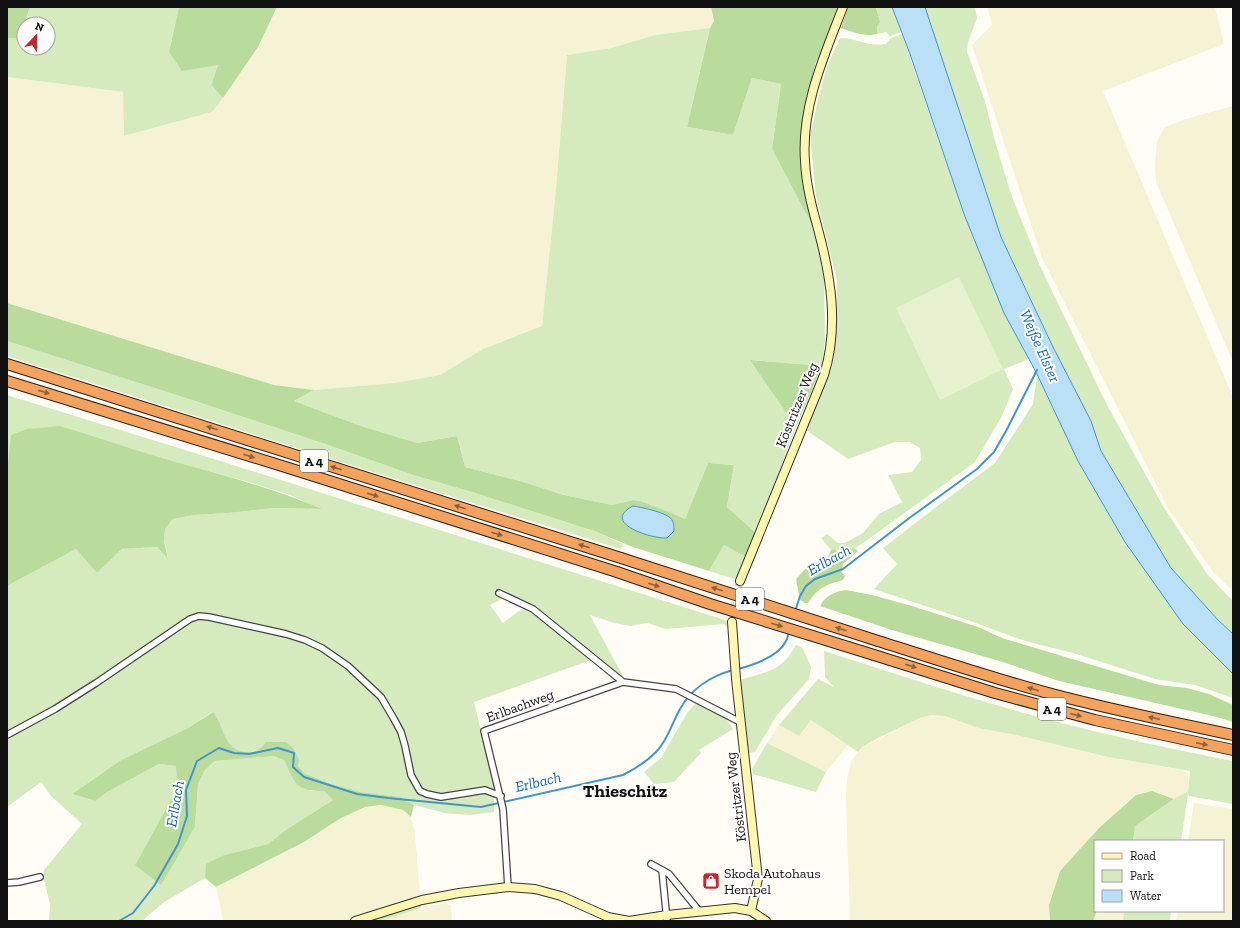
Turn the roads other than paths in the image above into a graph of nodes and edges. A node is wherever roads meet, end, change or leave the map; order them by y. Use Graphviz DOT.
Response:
graph roads {
  1 [pos="843,7"];
  2 [pos="7,364"];
  3 [pos="7,381"];
  4 [pos="740,581"];
  5 [pos="499,594"];
  6 [pos="732,622"];
  7 [pos="622,682"];
  8 [pos="740,722"];
  9 [pos="7,735"];
  10 [pos="1233,735"];
  11 [pos="1233,750"];
  12 [pos="501,798"];
  13 [pos="651,864"];
  14 [pos="662,870"];
  15 [pos="40,877"];
  16 [pos="7,883"];
  17 [pos="508,887"];
  18 [pos="700,912"];
  19 [pos="751,912"];
  20 [pos="667,918"];
  21 [pos="762,920"];
  22 [pos="355,921"];
  1 -- 4 [label="main road, Köstritzer Weg"];
  10 -- 2 [label="highway, A 4, one-way, bridge"];
  3 -- 11 [label="highway, A 4, one-way, bridge"];
  5 -- 7 [label="street"];
  6 -- 8 [label="main road, Köstritzer Weg"];
  7 -- 8 [label="street"];
  7 -- 12 [label="street, Erlbachweg"];
  8 -- 19 [label="main road, Köstritzer Weg"];
  9 -- 12 [label="street"];
  12 -- 17 [label="street, Erlbachweg"];
  13 -- 14 [label="street"];
  14 -- 18 [label="street"];
  14 -- 20 [label="street"];
  15 -- 16 [label="street"];
  17 -- 20 [label="main road"];
  17 -- 22 [label="main road"];
  18 -- 19 [label="main road"];
  18 -- 20 [label="main road"];
  19 -- 21 [label="main road"];
}
